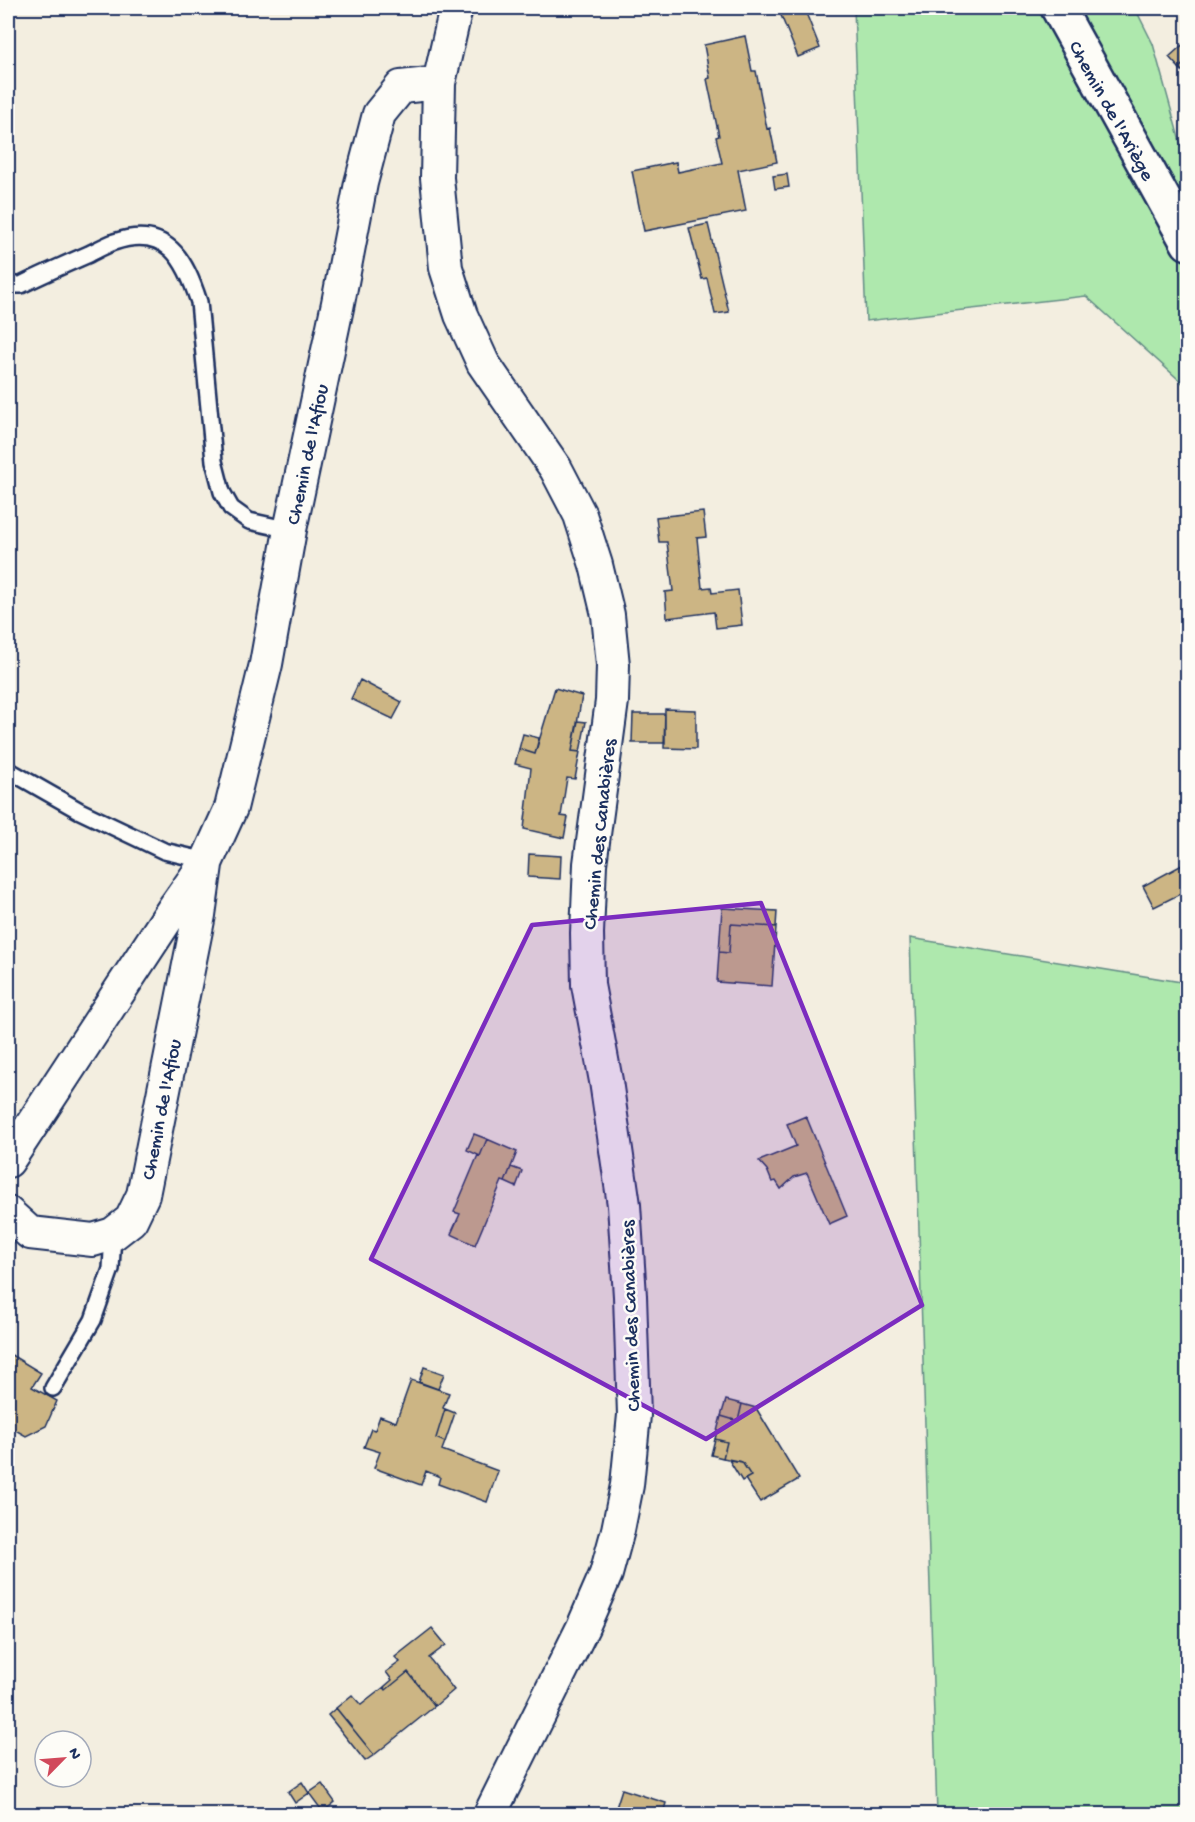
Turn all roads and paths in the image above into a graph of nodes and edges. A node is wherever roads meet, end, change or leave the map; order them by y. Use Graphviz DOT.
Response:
graph roads {
  1 [pos="456,8"];
  2 [pos="1058,8"];
  3 [pos="439,83"];
  4 [pos="1188,243"];
  5 [pos="8,285"];
  6 [pos="290,530"];
  7 [pos="8,770"];
  8 [pos="207,861"];
  9 [pos="8,1161"];
  10 [pos="8,1213"];
  11 [pos="113,1234"];
  12 [pos="53,1388"];
  13 [pos="490,1815"];
  1 -- 3 [label="street, Chemin des Canabières"];
  2 -- 4 [label="street, Chemin de l'Ariège"];
  3 -- 6 [label="street, Chemin de l'Afiou"];
  3 -- 13 [label="street, Chemin des Canabières"];
  5 -- 6 [label="lane"];
  6 -- 8 [label="street, Chemin de l'Afiou"];
  7 -- 8 [label="lane"];
  8 -- 9 [label="street, Chemin de l'Afiou"];
  8 -- 11 [label="street, Chemin de l'Afiou"];
  10 -- 11 [label="street"];
  11 -- 12 [label="lane"];
}
